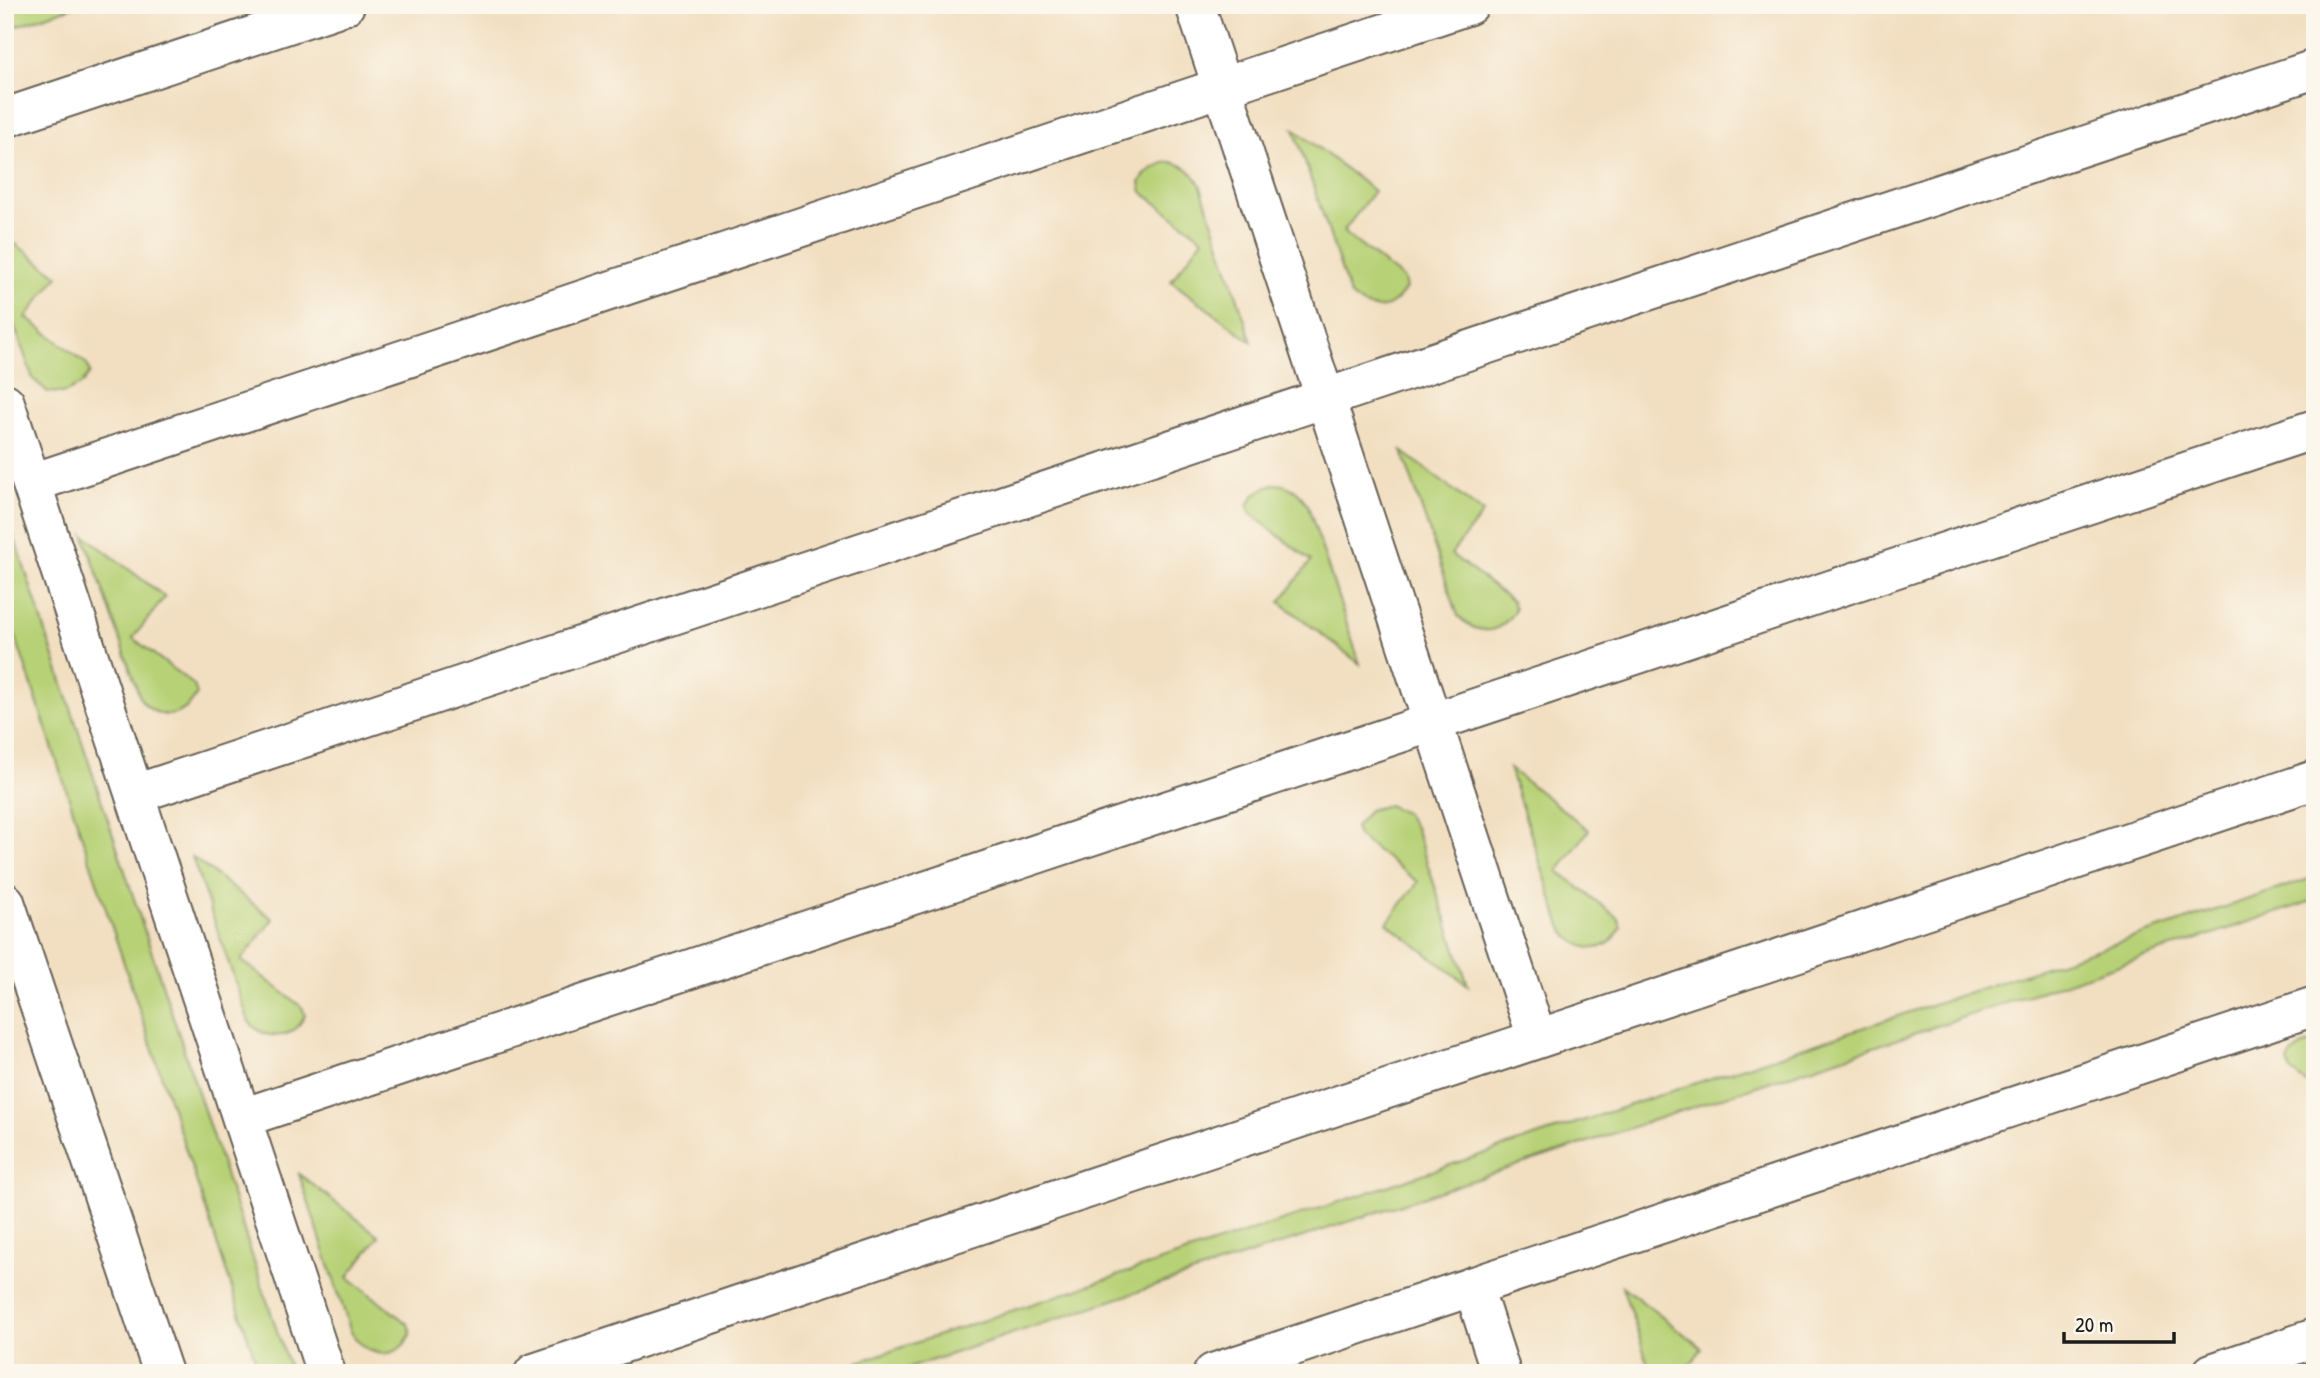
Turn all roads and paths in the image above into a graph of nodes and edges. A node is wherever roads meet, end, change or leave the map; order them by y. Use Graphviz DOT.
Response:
graph roads {
  1 [pos="345,5"];
  2 [pos="1195,5"];
  3 [pos="1469,5"];
  4 [pos="2315,69"];
  5 [pos="1223,87"];
  6 [pos="5,118"];
  7 [pos="1325,398"];
  8 [pos="5,403"];
  9 [pos="2315,429"];
  10 [pos="32,483"];
  11 [pos="1433,722"];
  12 [pos="2315,780"];
  13 [pos="135,794"];
  14 [pos="5,902"];
  15 [pos="2315,1006"];
  16 [pos="1537,1038"];
  17 [pos="242,1118"];
  18 [pos="1473,1286"];
  19 [pos="2315,1338"];
  20 [pos="163,1373"];
  21 [pos="326,1373"];
  22 [pos="534,1373"];
  23 [pos="1213,1373"];
  24 [pos="1501,1373"];
  25 [pos="2212,1373"];
  1 -- 6 [label="lane"];
  2 -- 5 [label="lane"];
  3 -- 5 [label="lane"];
  4 -- 7 [label="lane"];
  5 -- 7 [label="lane"];
  5 -- 10 [label="lane"];
  7 -- 11 [label="lane"];
  7 -- 13 [label="lane"];
  8 -- 10 [label="lane"];
  9 -- 11 [label="lane"];
  10 -- 13 [label="lane"];
  11 -- 16 [label="lane"];
  11 -- 17 [label="lane"];
  12 -- 16 [label="lane"];
  13 -- 17 [label="lane"];
  14 -- 20 [label="lane"];
  15 -- 18 [label="lane"];
  16 -- 22 [label="lane"];
  17 -- 21 [label="lane"];
  18 -- 23 [label="lane"];
  18 -- 24 [label="lane"];
  19 -- 25 [label="lane"];
}
